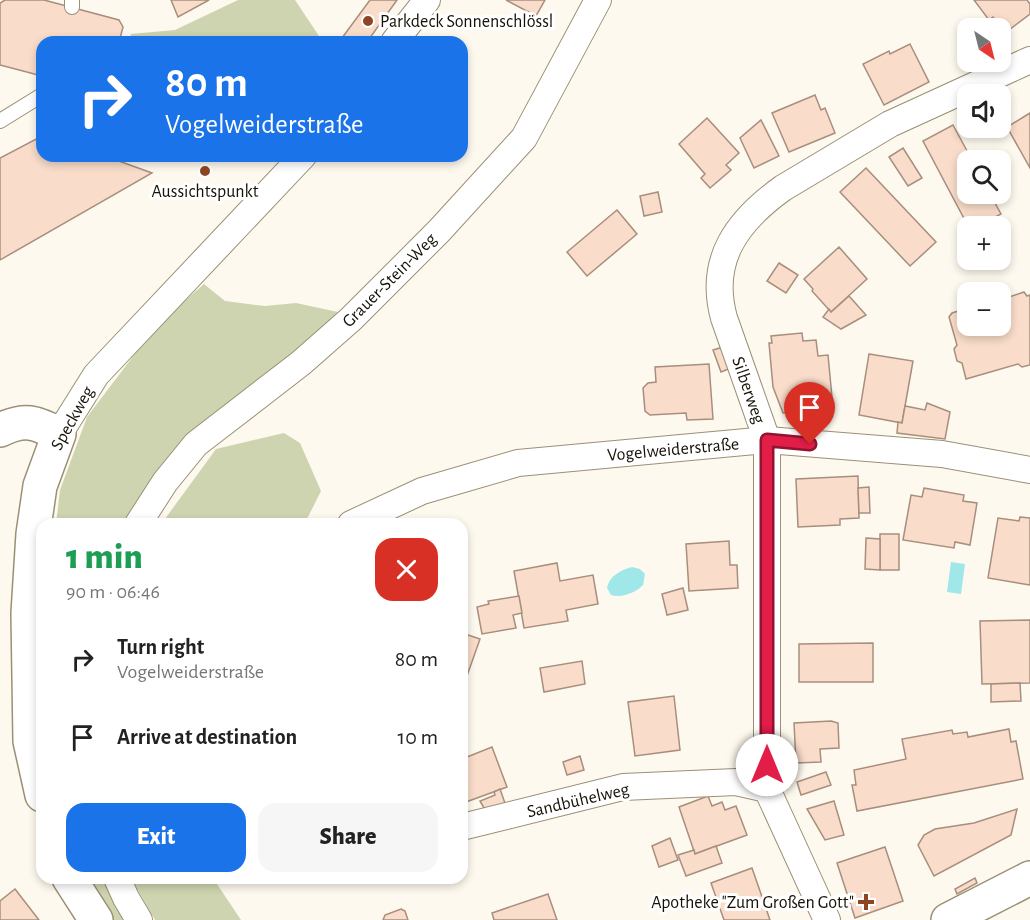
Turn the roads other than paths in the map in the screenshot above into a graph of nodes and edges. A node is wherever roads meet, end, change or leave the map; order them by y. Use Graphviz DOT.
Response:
graph roads {
  1 [pos="427,0"];
  2 [pos="598,0"];
  3 [pos="399,36"];
  4 [pos="1030,60"];
  5 [pos="36,99"];
  6 [pos="0,121"];
  7 [pos="297,162"];
  8 [pos="0,430"];
  9 [pos="59,434"];
  10 [pos="767,440"];
  11 [pos="1030,470"];
  12 [pos="142,518"];
  13 [pos="363,518"];
  14 [pos="36,768"];
  15 [pos="767,789"];
  16 [pos="468,826"];
  17 [pos="1030,878"];
  18 [pos="73,884"];
  19 [pos="120,884"];
  20 [pos="96,920"];
  21 [pos="139,920"];
  22 [pos="827,920"];
  23 [pos="948,920"];
  1 -- 3 [label="street"];
  2 -- 12 [label="street, Grauer-Stein-Weg"];
  4 -- 10 [label="street, Silberweg"];
  5 -- 6 [label="lane"];
  7 -- 9 [label="street, Speckweg"];
  8 -- 9 [label="street"];
  9 -- 14 [label="street, Speckweg"];
  10 -- 11 [label="street, Vogelweiderstraße"];
  10 -- 13 [label="street, Vogelweiderstraße"];
  10 -- 15 [label="street, Silberweg"];
  15 -- 16 [label="street, Sandbühelweg"];
  15 -- 22 [label="street, Silberweg"];
  17 -- 23 [label="street"];
  18 -- 20 [label="street"];
  19 -- 21 [label="street"];
}
